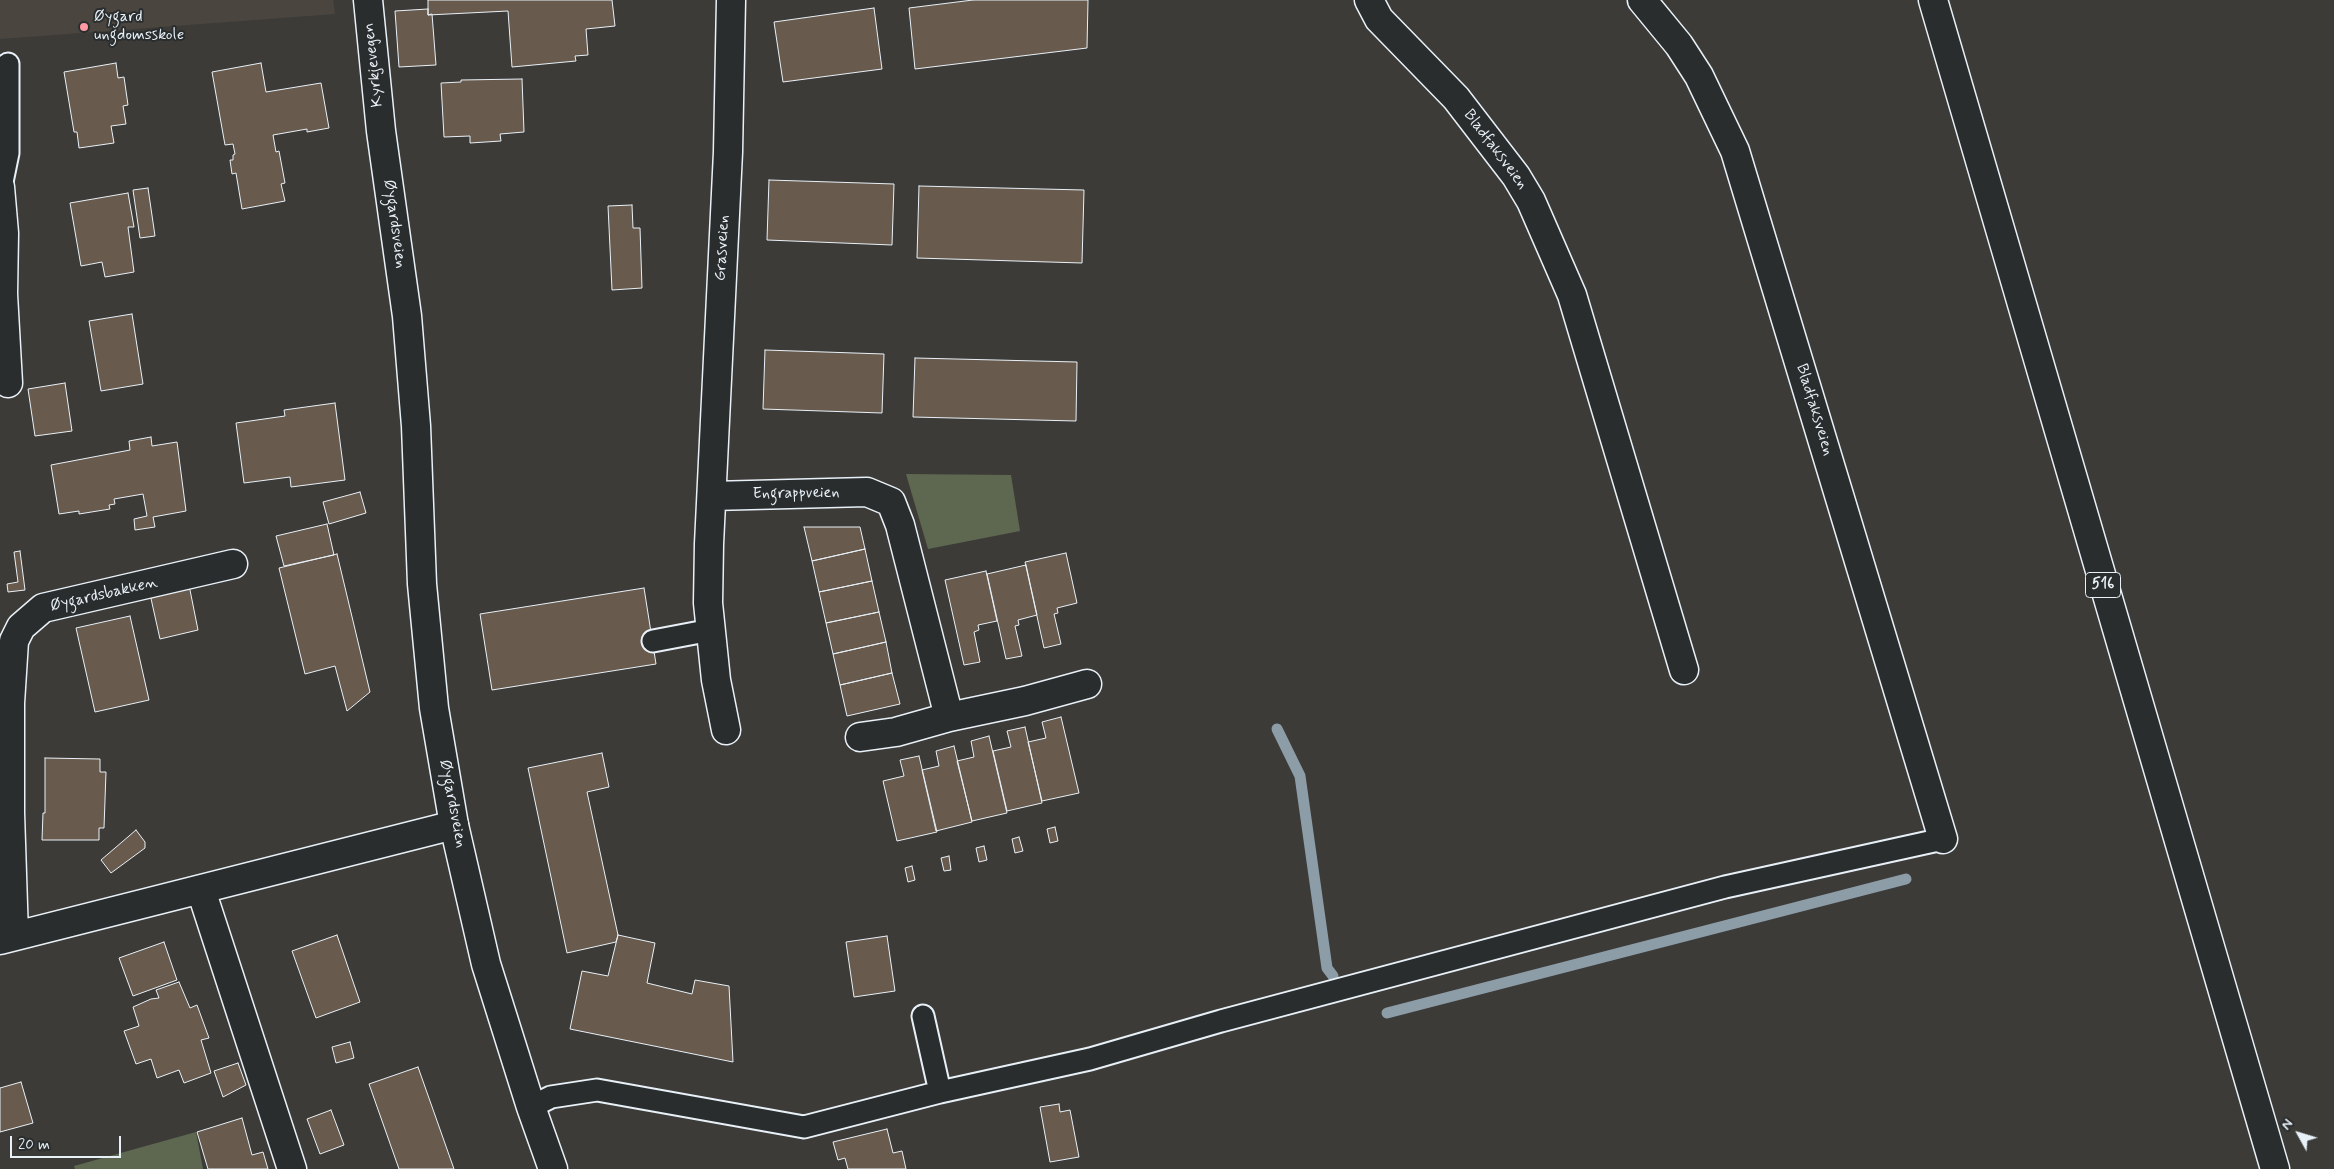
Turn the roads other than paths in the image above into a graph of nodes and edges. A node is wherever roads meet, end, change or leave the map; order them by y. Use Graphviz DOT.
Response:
graph roads {
  1 [pos="368,0"];
  2 [pos="731,0"];
  3 [pos="1370,0"];
  4 [pos="1642,0"];
  5 [pos="1933,0"];
  6 [pos="8,64"];
  7 [pos="381,131"];
  8 [pos="0,187"];
  9 [pos="8,384"];
  10 [pos="712,496"];
  11 [pos="233,564"];
  12 [pos="711,630"];
  13 [pos="653,641"];
  14 [pos="1684,670"];
  15 [pos="1087,684"];
  16 [pos="949,717"];
  17 [pos="726,730"];
  18 [pos="860,736"];
  19 [pos="454,825"];
  20 [pos="1943,839"];
  21 [pos="201,890"];
  22 [pos="7,938"];
  23 [pos="923,1016"];
  24 [pos="940,1092"];
  25 [pos="531,1107"];
  26 [pos="292,1169"];
  27 [pos="553,1169"];
  28 [pos="2275,1169"];
  1 -- 7 [label="street, Kyrkjevegen"];
  2 -- 10 [label="street, Grasveien"];
  3 -- 14 [label="street, Bladfaksveien"];
  4 -- 20 [label="street, Bladfaksveien"];
  5 -- 28 [label="street, 516"];
  6 -- 8 [label="lane"];
  7 -- 19 [label="street, Øygardsveien"];
  8 -- 9 [label="street"];
  10 -- 12 [label="street"];
  10 -- 16 [label="street, Engrappveien"];
  11 -- 22 [label="street, Øygardsbakken"];
  12 -- 13 [label="lane"];
  12 -- 17 [label="street"];
  15 -- 16 [label="street"];
  16 -- 18 [label="street"];
  19 -- 21 [label="street, Øygardsbakken"];
  19 -- 25 [label="street, Øygardsveien"];
  20 -- 24 [label="lane"];
  21 -- 22 [label="street, Øygardsbakken"];
  21 -- 26 [label="street"];
  23 -- 24 [label="lane"];
  24 -- 25 [label="lane"];
  25 -- 27 [label="street, Øygardsveien"];
}
